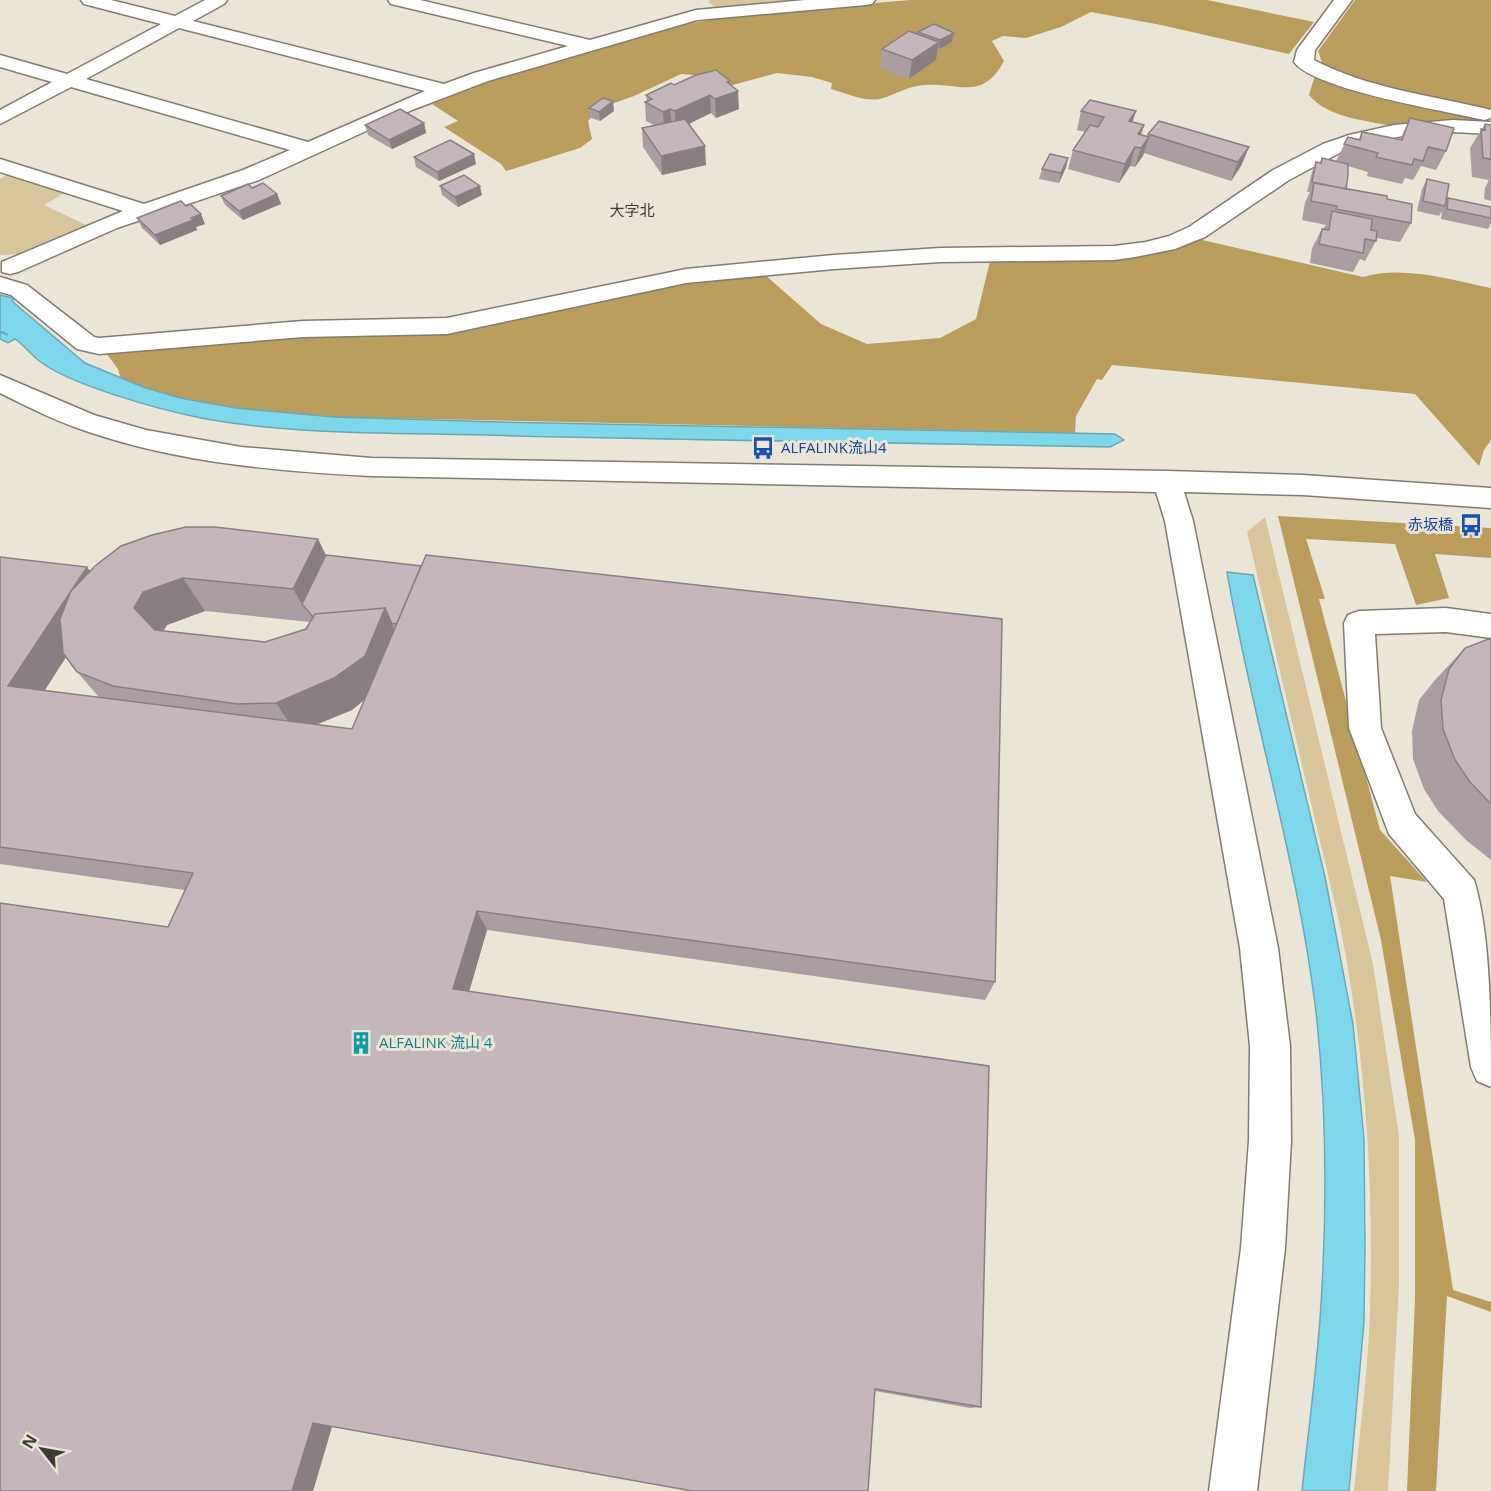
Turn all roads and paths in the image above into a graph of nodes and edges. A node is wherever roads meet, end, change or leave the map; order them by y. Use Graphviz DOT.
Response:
graph roads {
  1 [pos="90,0"];
  2 [pos="218,0"];
  3 [pos="397,0"];
  4 [pos="858,0"];
  5 [pos="1343,0"];
  6 [pos="697,7"];
  7 [pos="177,22"];
  8 [pos="590,45"];
  9 [pos="0,61"];
  10 [pos="69,80"];
  11 [pos="443,90"];
  12 [pos="1491,117"];
  13 [pos="0,118"];
  14 [pos="1491,128"];
  15 [pos="311,150"];
  16 [pos="0,165"];
  17 [pos="145,211"];
  18 [pos="3,272"];
  19 [pos="0,383"];
  20 [pos="1167,481"];
  21 [pos="1491,498"];
  22 [pos="1491,626"];
  23 [pos="1491,1067"];
  24 [pos="1233,1491"];
  1 -- 7 [label="street"];
  2 -- 7 [label="street"];
  3 -- 8 [label="street"];
  4 -- 6 [label="street"];
  5 -- 12 [label="street"];
  6 -- 8 [label="street"];
  7 -- 10 [label="street"];
  7 -- 11 [label="street"];
  8 -- 11 [label="street"];
  9 -- 10 [label="street"];
  10 -- 13 [label="street"];
  10 -- 15 [label="street"];
  11 -- 15 [label="street"];
  14 -- 18 [label="street"];
  15 -- 17 [label="street"];
  16 -- 17 [label="street"];
  17 -- 18 [label="street"];
  19 -- 20 [label="street"];
  20 -- 21 [label="street"];
  20 -- 24 [label="street"];
  22 -- 23 [label="street"];
}
